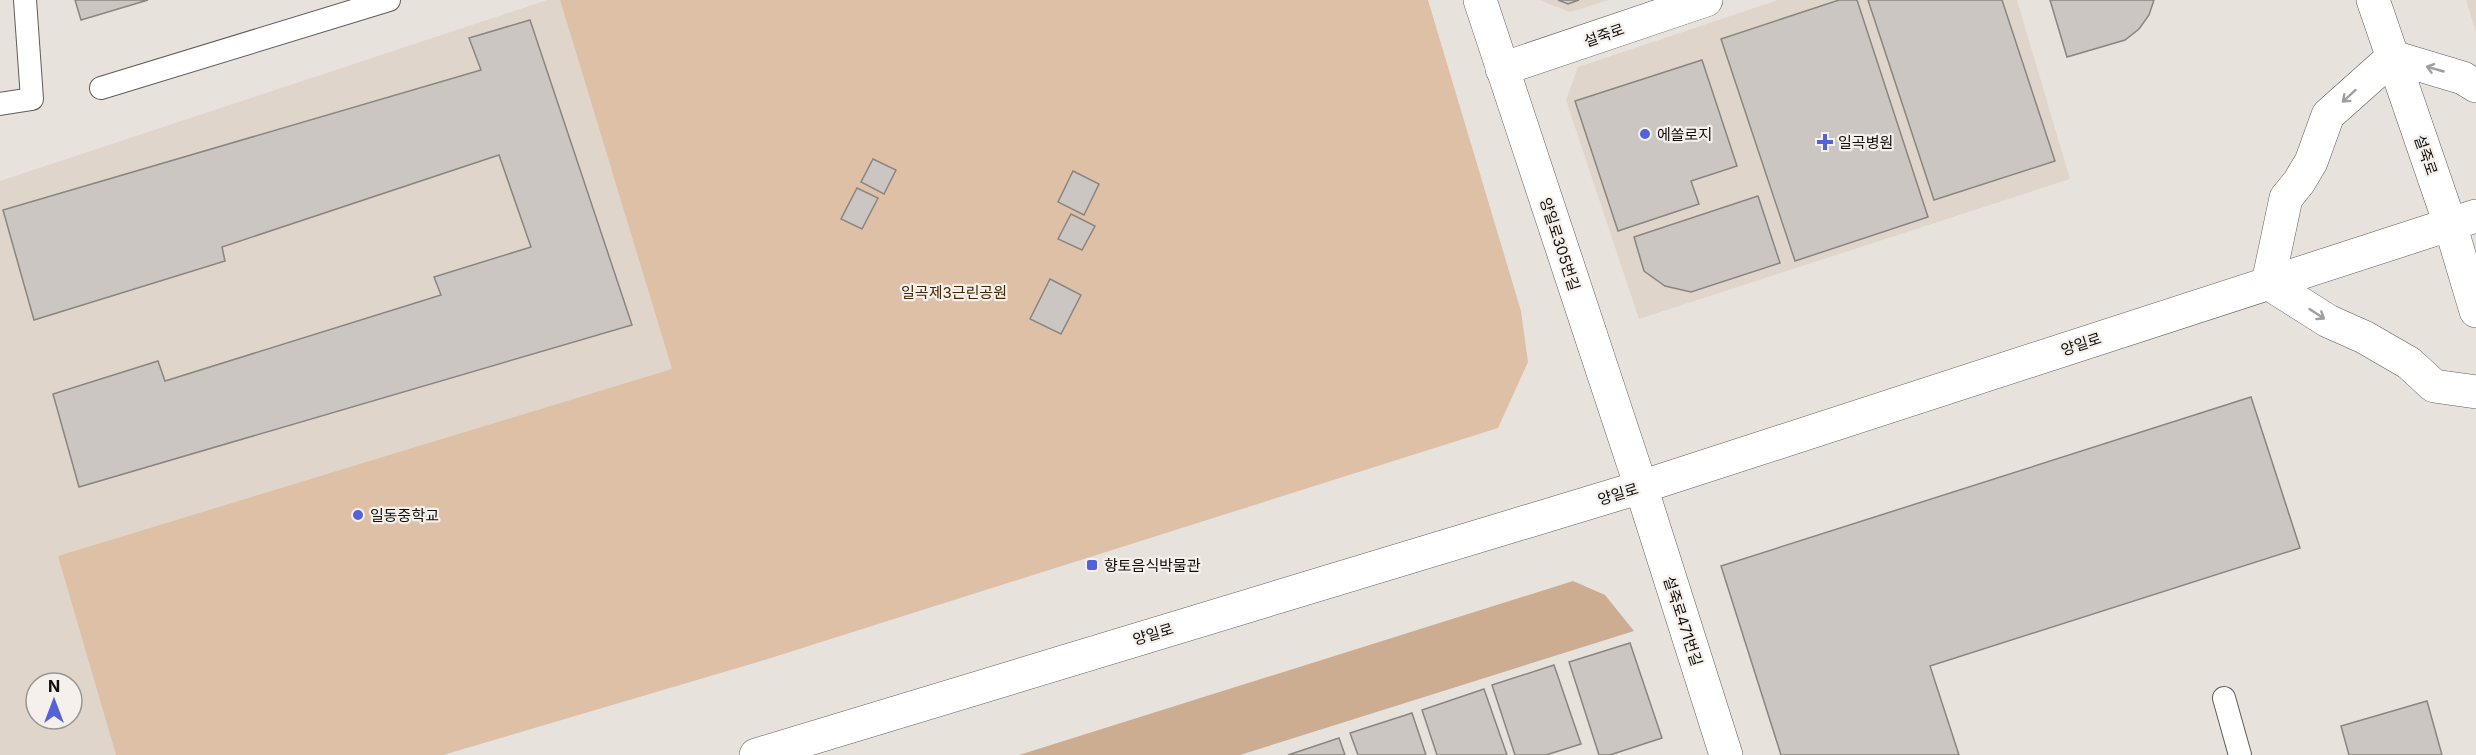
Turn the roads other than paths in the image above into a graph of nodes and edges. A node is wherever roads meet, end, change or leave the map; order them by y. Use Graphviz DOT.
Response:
graph roads {
  1 [pos="26,0"];
  2 [pos="389,0"];
  3 [pos="1480,0"];
  4 [pos="1706,0"];
  5 [pos="2373,0"];
  6 [pos="2393,57"];
  7 [pos="1502,69"];
  8 [pos="2476,86"];
  9 [pos="101,88"];
  10 [pos="0,104"];
  11 [pos="2463,220"];
  12 [pos="2268,283"];
  13 [pos="2476,311"];
  14 [pos="2476,392"];
  15 [pos="1641,487"];
  16 [pos="2223,698"];
  17 [pos="756,755"];
  18 [pos="1726,755"];
  19 [pos="2240,755"];
  1 -- 10 [label="lane"];
  2 -- 9 [label="lane"];
  3 -- 7 [label="main road, 양일로305번길"];
  4 -- 7 [label="main road, 설죽로"];
  5 -- 6 [label="main road, 설죽로"];
  8 -- 6 [label="main road, one-way"];
  6 -- 11 [label="main road, 설죽로"];
  6 -- 12 [label="main road, one-way"];
  7 -- 15 [label="main road, 양일로305번길"];
  11 -- 12 [label="main road, 양일로"];
  11 -- 13 [label="main road, 설죽로"];
  12 -- 14 [label="main road, one-way"];
  12 -- 15 [label="main road, 양일로"];
  15 -- 17 [label="main road, 양일로"];
  15 -- 18 [label="main road, 설죽로471번길"];
  16 -- 19 [label="lane"];
}
